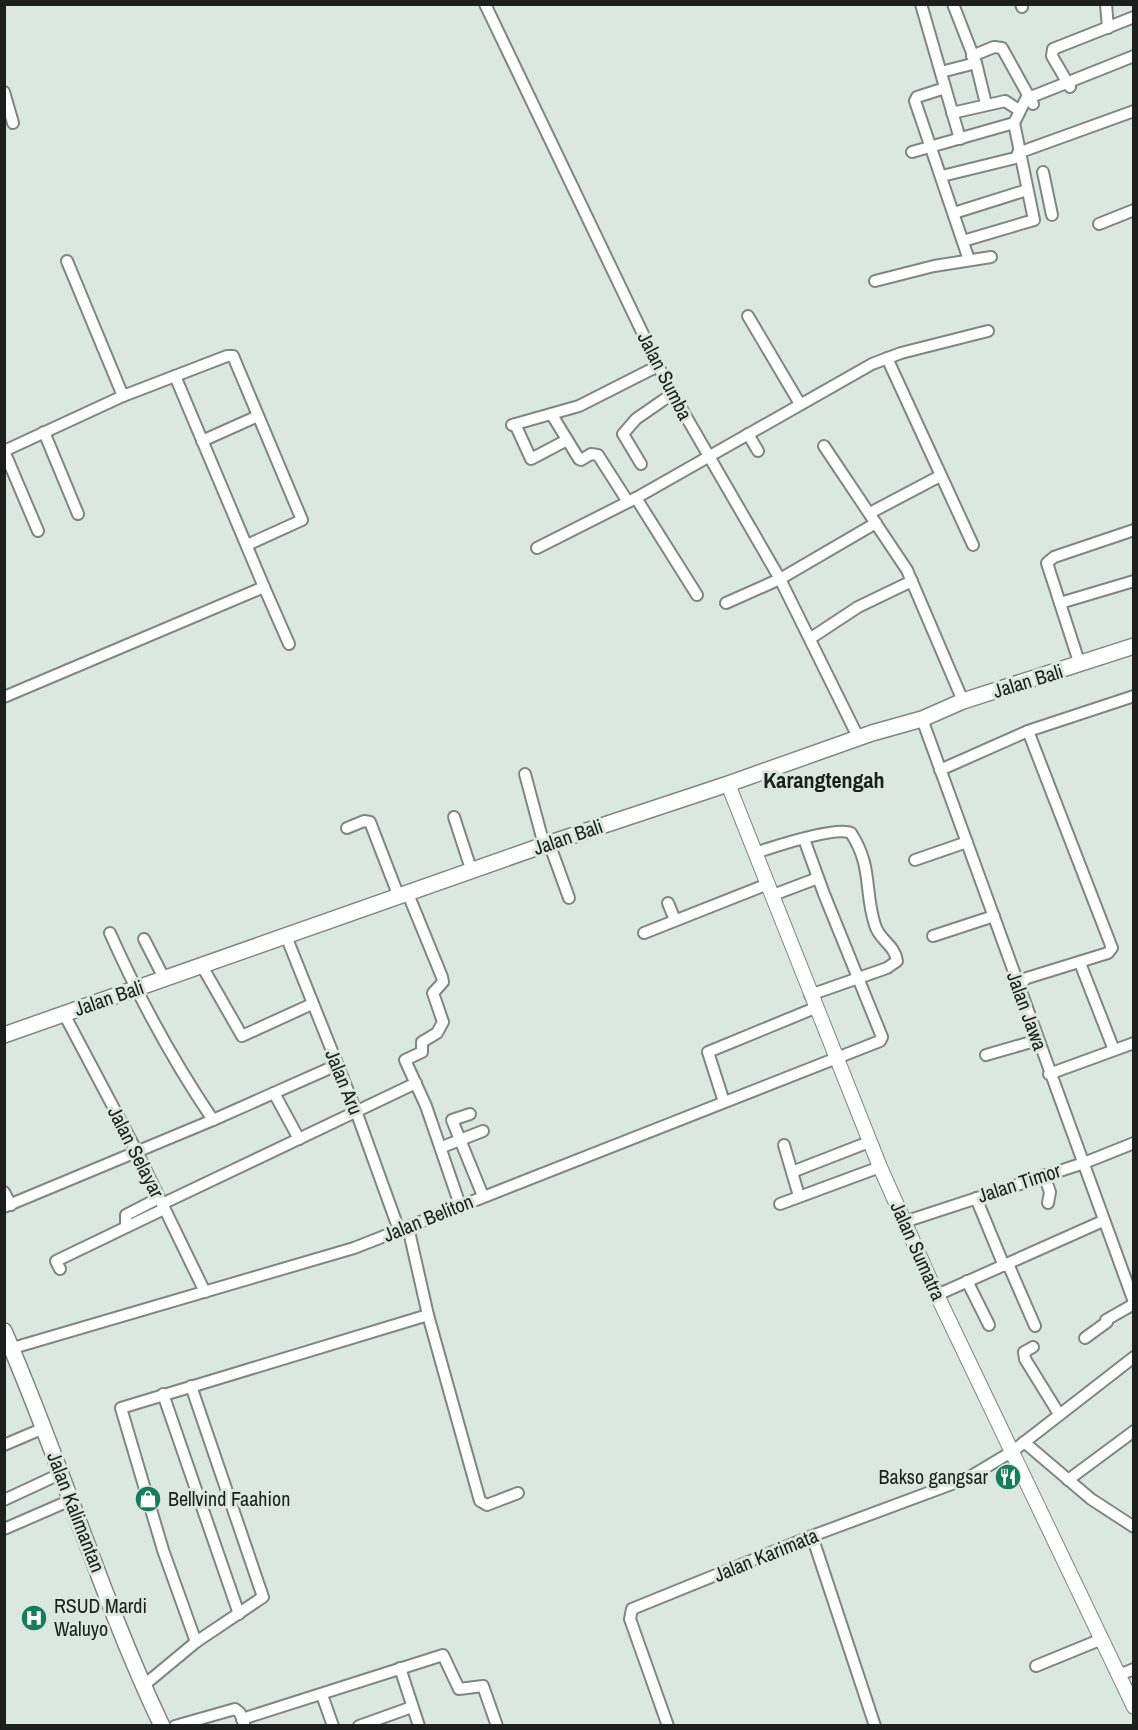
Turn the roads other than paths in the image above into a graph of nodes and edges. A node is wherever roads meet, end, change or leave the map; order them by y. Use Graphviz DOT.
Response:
graph roads {
  1 [pos="485,4"];
  2 [pos="921,4"];
  3 [pos="953,4"];
  4 [pos="1106,4"];
  5 [pos="1134,17"];
  6 [pos="1108,28"];
  7 [pos="1134,56"];
  8 [pos="974,59"];
  9 [pos="1134,63"];
  10 [pos="941,72"];
  11 [pos="1069,85"];
  12 [pos="945,88"];
  13 [pos="4,92"];
  14 [pos="986,104"];
  15 [pos="1026,104"];
  16 [pos="1134,111"];
  17 [pos="952,113"];
  18 [pos="13,123"];
  19 [pos="1014,123"];
  20 [pos="960,139"];
  21 [pos="929,147"];
  22 [pos="912,152"];
  23 [pos="1019,155"];
  24 [pos="1043,172"];
  25 [pos="942,176"];
  26 [pos="1027,194"];
  27 [pos="1048,194"];
  28 [pos="1134,210"];
  29 [pos="954,213"];
  30 [pos="1052,215"];
  31 [pos="1099,224"];
  32 [pos="963,241"];
  33 [pos="992,256"];
  34 [pos="969,260"];
  35 [pos="67,261"];
  36 [pos="875,281"];
  37 [pos="748,316"];
  38 [pos="988,331"];
  39 [pos="887,358"];
  40 [pos="658,366"];
  41 [pos="175,376"];
  42 [pos="672,394"];
  43 [pos="123,396"];
  44 [pos="800,404"];
  45 [pos="552,415"];
  46 [pos="258,416"];
  47 [pos="44,432"];
  48 [pos="747,434"];
  49 [pos="567,440"];
  50 [pos="202,441"];
  51 [pos="824,446"];
  52 [pos="758,451"];
  53 [pos="708,458"];
  54 [pos="641,464"];
  55 [pos="940,476"];
  56 [pos="632,500"];
  57 [pos="78,514"];
  58 [pos="873,518"];
  59 [pos="1134,530"];
  60 [pos="38,531"];
  61 [pos="247,545"];
  62 [pos="974,545"];
  63 [pos="537,548"];
  64 [pos="787,575"];
  65 [pos="1134,580"];
  66 [pos="912,581"];
  67 [pos="264,587"];
  68 [pos="697,595"];
  69 [pos="726,603"];
  70 [pos="1060,603"];
  71 [pos="811,638"];
  72 [pos="289,644"];
  73 [pos="1134,646"];
  74 [pos="1080,664"];
  75 [pos="1134,696"];
  76 [pos="4,697"];
  77 [pos="963,701"];
  78 [pos="922,719"];
  79 [pos="1028,731"];
  80 [pos="866,736"];
  81 [pos="940,770"];
  82 [pos="525,774"];
  83 [pos="728,784"];
  84 [pos="454,817"];
  85 [pos="347,828"];
  86 [pos="804,839"];
  87 [pos="967,842"];
  88 [pos="546,844"];
  89 [pos="755,854"];
  90 [pos="915,860"];
  91 [pos="472,872"];
  92 [pos="818,878"];
  93 [pos="771,890"];
  94 [pos="403,895"];
  95 [pos="569,898"];
  96 [pos="668,903"];
  97 [pos="994,916"];
  98 [pos="675,920"];
  99 [pos="110,933"];
  100 [pos="644,933"];
  101 [pos="286,936"];
  102 [pos="933,936"];
  103 [pos="144,939"];
  104 [pos="1080,963"];
  105 [pos="202,966"];
  106 [pos="164,978"];
  107 [pos="859,978"];
  108 [pos="1018,985"];
  109 [pos="134,989"];
  110 [pos="813,1001"];
  111 [pos="312,1004"];
  112 [pos="64,1014"];
  113 [pos="4,1035"];
  114 [pos="1038,1040"];
  115 [pos="1134,1043"];
  116 [pos="1114,1050"];
  117 [pos="986,1056"];
  118 [pos="835,1059"];
  119 [pos="337,1065"];
  120 [pos="1049,1074"];
  121 [pos="416,1083"];
  122 [pos="274,1093"];
  123 [pos="724,1102"];
  124 [pos="356,1111"];
  125 [pos="470,1114"];
  126 [pos="213,1120"];
  127 [pos="452,1120"];
  128 [pos="441,1124"];
  129 [pos="483,1131"];
  130 [pos="298,1139"];
  131 [pos="461,1140"];
  132 [pos="869,1142"];
  133 [pos="1134,1143"];
  134 [pos="784,1145"];
  135 [pos="442,1147"];
  136 [pos="137,1152"];
  137 [pos="1084,1162"];
  138 [pos="880,1167"];
  139 [pos="792,1172"];
  140 [pos="1044,1175"];
  141 [pos="4,1192"];
  142 [pos="483,1196"];
  143 [pos="799,1197"];
  144 [pos="976,1198"];
  145 [pos="1048,1203"];
  146 [pos="162,1204"];
  147 [pos="780,1204"];
  148 [pos="460,1205"];
  149 [pos="8,1206"];
  150 [pos="1103,1221"];
  151 [pos="904,1222"];
  152 [pos="126,1223"];
  153 [pos="404,1228"];
  154 [pos="1006,1265"];
  155 [pos="60,1269"];
  156 [pos="967,1281"];
  157 [pos="204,1292"];
  158 [pos="938,1295"];
  159 [pos="1134,1303"];
  160 [pos="428,1315"];
  161 [pos="989,1325"];
  162 [pos="1035,1326"];
  163 [pos="4,1331"];
  164 [pos="1085,1338"];
  165 [pos="1033,1347"];
  166 [pos="8,1349"];
  167 [pos="1134,1357"];
  168 [pos="191,1386"];
  169 [pos="163,1394"];
  170 [pos="1059,1414"];
  171 [pos="44,1428"];
  172 [pos="1134,1431"];
  173 [pos="1024,1442"];
  174 [pos="4,1445"];
  175 [pos="1013,1451"];
  176 [pos="62,1473"];
  177 [pos="1068,1480"];
  178 [pos="518,1493"];
  179 [pos="4,1500"];
  180 [pos="71,1500"];
  181 [pos="1134,1527"];
  182 [pos="4,1529"];
  183 [pos="812,1536"];
  184 [pos="240,1614"];
  185 [pos="1102,1639"];
  186 [pos="196,1642"];
  187 [pos="1036,1666"];
  188 [pos="400,1668"];
  189 [pos="1134,1669"];
  190 [pos="1119,1676"];
  191 [pos="143,1686"];
  192 [pos="322,1695"];
  193 [pos="412,1707"];
  194 [pos="1134,1707"];
  195 [pos="243,1722"];
  196 [pos="162,1725"];
  197 [pos="175,1725"];
  198 [pos="333,1725"];
  199 [pos="359,1725"];
  200 [pos="419,1725"];
  201 [pos="497,1725"];
  202 [pos="668,1725"];
  203 [pos="875,1725"];
  1 -- 40 [label="street, Jalan Sumba"];
  2 -- 10 [label="street"];
  3 -- 8 [label="street"];
  4 -- 6 [label="street"];
  5 -- 6 [label="street"];
  6 -- 11 [label="street"];
  7 -- 11 [label="street"];
  8 -- 10 [label="street"];
  8 -- 14 [label="street"];
  8 -- 15 [label="street"];
  9 -- 11 [label="street"];
  10 -- 12 [label="street"];
  11 -- 15 [label="street"];
  12 -- 17 [label="street"];
  12 -- 21 [label="street"];
  13 -- 18 [label="street"];
  14 -- 15 [label="street"];
  14 -- 17 [label="street"];
  15 -- 19 [label="street"];
  16 -- 23 [label="street"];
  17 -- 20 [label="street"];
  19 -- 20 [label="street"];
  19 -- 23 [label="street"];
  20 -- 21 [label="street"];
  21 -- 22 [label="street"];
  21 -- 25 [label="street"];
  23 -- 25 [label="street"];
  23 -- 26 [label="street"];
  24 -- 27 [label="street"];
  25 -- 29 [label="street"];
  26 -- 27 [label="street"];
  26 -- 29 [label="street"];
  26 -- 32 [label="street"];
  27 -- 30 [label="street"];
  28 -- 31 [label="street"];
  29 -- 32 [label="street"];
  32 -- 34 [label="street"];
  33 -- 34 [label="street"];
  34 -- 36 [label="street"];
  35 -- 43 [label="street"];
  37 -- 44 [label="street"];
  38 -- 39 [label="street"];
  39 -- 44 [label="street"];
  39 -- 55 [label="street"];
  40 -- 42 [label="street, Jalan Sumba"];
  40 -- 45 [label="street"];
  41 -- 43 [label="street"];
  41 -- 46 [label="street"];
  41 -- 50 [label="street"];
  42 -- 53 [label="street, Jalan Sumba"];
  42 -- 54 [label="street"];
  43 -- 47 [label="street"];
  44 -- 48 [label="street"];
  45 -- 49 [label="street"];
  45 -- 49 [label="street"];
  46 -- 50 [label="street"];
  46 -- 61 [label="street"];
  47 -- 57 [label="street"];
  47 -- 60 [label="street"];
  48 -- 52 [label="street"];
  48 -- 53 [label="street"];
  49 -- 56 [label="street"];
  50 -- 61 [label="street"];
  51 -- 58 [label="street"];
  53 -- 56 [label="street"];
  53 -- 64 [label="street, Jalan Sumba"];
  55 -- 58 [label="street"];
  55 -- 62 [label="street"];
  56 -- 63 [label="street"];
  56 -- 68 [label="street"];
  58 -- 64 [label="street"];
  58 -- 66 [label="street"];
  59 -- 70 [label="street"];
  61 -- 67 [label="street"];
  64 -- 69 [label="street"];
  64 -- 71 [label="street, Jalan Sumba"];
  65 -- 70 [label="street"];
  66 -- 71 [label="street"];
  66 -- 77 [label="street"];
  67 -- 72 [label="street"];
  67 -- 76 [label="street"];
  70 -- 74 [label="street"];
  71 -- 80 [label="street, Jalan Sumba"];
  73 -- 74 [label="highway, Jalan Bali"];
  74 -- 77 [label="highway, Jalan Bali"];
  75 -- 79 [label="street"];
  77 -- 78 [label="highway, Jalan Bali"];
  78 -- 80 [label="highway, Jalan Bali"];
  78 -- 81 [label="street, Jalan Jawa"];
  79 -- 81 [label="street"];
  79 -- 104 [label="street"];
  80 -- 83 [label="highway, Jalan Bali"];
  81 -- 87 [label="street, Jalan Jawa"];
  82 -- 88 [label="street"];
  83 -- 88 [label="highway, Jalan Bali"];
  83 -- 89 [label="main road, Jalan Sumatra"];
  84 -- 91 [label="street"];
  85 -- 94 [label="street"];
  86 -- 89 [label="street"];
  86 -- 92 [label="street"];
  86 -- 107 [label="street"];
  87 -- 90 [label="street"];
  87 -- 97 [label="street, Jalan Jawa"];
  88 -- 91 [label="highway, Jalan Bali"];
  88 -- 95 [label="street"];
  89 -- 93 [label="main road, Jalan Sumatra"];
  91 -- 94 [label="highway, Jalan Bali"];
  92 -- 93 [label="street"];
  92 -- 107 [label="street"];
  93 -- 98 [label="street"];
  93 -- 110 [label="main road, Jalan Sumatra"];
  94 -- 101 [label="highway, Jalan Bali"];
  94 -- 121 [label="street"];
  96 -- 98 [label="street"];
  97 -- 102 [label="street"];
  97 -- 108 [label="street, Jalan Jawa"];
  98 -- 100 [label="street"];
  99 -- 109 [label="street"];
  101 -- 105 [label="highway, Jalan Bali"];
  101 -- 111 [label="street, Jalan Aru"];
  103 -- 106 [label="street"];
  104 -- 108 [label="street"];
  104 -- 116 [label="street"];
  105 -- 106 [label="highway, Jalan Bali"];
  105 -- 111 [label="street"];
  106 -- 109 [label="highway, Jalan Bali"];
  107 -- 110 [label="street"];
  107 -- 118 [label="street, Jalan Beliton"];
  108 -- 114 [label="street, Jalan Jawa"];
  109 -- 112 [label="highway, Jalan Bali"];
  109 -- 126 [label="street"];
  110 -- 118 [label="main road, Jalan Sumatra"];
  110 -- 123 [label="street"];
  111 -- 119 [label="street, Jalan Aru"];
  112 -- 113 [label="highway, Jalan Bali"];
  112 -- 136 [label="street, Jalan Selayar"];
  114 -- 117 [label="street"];
  114 -- 120 [label="street, Jalan Jawa"];
  115 -- 116 [label="street"];
  116 -- 120 [label="street"];
  118 -- 123 [label="street, Jalan Beliton"];
  118 -- 132 [label="main road, Jalan Sumatra"];
  119 -- 122 [label="street"];
  119 -- 124 [label="street, Jalan Aru"];
  120 -- 137 [label="street, Jalan Jawa"];
  121 -- 124 [label="street"];
  121 -- 148 [label="street"];
  122 -- 126 [label="street"];
  122 -- 130 [label="street"];
  123 -- 142 [label="street, Jalan Beliton"];
  124 -- 130 [label="street"];
  124 -- 153 [label="street, Jalan Aru"];
  125 -- 127 [label="street"];
  126 -- 136 [label="street"];
  127 -- 128 [label="street"];
  127 -- 131 [label="street"];
  129 -- 131 [label="street"];
  130 -- 146 [label="street"];
  131 -- 135 [label="street"];
  131 -- 142 [label="street"];
  132 -- 138 [label="main road, Jalan Sumatra"];
  132 -- 139 [label="street"];
  133 -- 137 [label="street, Jalan Timor"];
  134 -- 139 [label="street"];
  136 -- 146 [label="street, Jalan Selayar"];
  136 -- 149 [label="street"];
  137 -- 140 [label="street, Jalan Timor"];
  137 -- 150 [label="street, Jalan Jawa"];
  138 -- 143 [label="street"];
  138 -- 151 [label="main road, Jalan Sumatra"];
  139 -- 143 [label="street"];
  140 -- 144 [label="street, Jalan Timor"];
  140 -- 145 [label="street"];
  141 -- 149 [label="street"];
  142 -- 148 [label="street, Jalan Beliton"];
  143 -- 147 [label="street"];
  144 -- 151 [label="street, Jalan Timor"];
  144 -- 154 [label="street"];
  146 -- 152 [label="street"];
  146 -- 155 [label="street"];
  146 -- 157 [label="street, Jalan Selayar"];
  148 -- 153 [label="street, Jalan Beliton"];
  150 -- 154 [label="street"];
  150 -- 159 [label="street, Jalan Jawa"];
  151 -- 158 [label="main road, Jalan Sumatra"];
  153 -- 157 [label="street, Jalan Beliton"];
  153 -- 160 [label="street, Jalan Aru"];
  154 -- 156 [label="street"];
  154 -- 162 [label="street"];
  156 -- 158 [label="street"];
  156 -- 161 [label="street"];
  157 -- 166 [label="street, Jalan Beliton"];
  158 -- 175 [label="main road, Jalan Sumatra"];
  159 -- 164 [label="street"];
  160 -- 168 [label="street"];
  160 -- 178 [label="street, Jalan Aru"];
  163 -- 166 [label="highway, Jalan Kalimantan"];
  165 -- 170 [label="street"];
  166 -- 171 [label="highway, Jalan Kalimantan"];
  167 -- 170 [label="street"];
  168 -- 169 [label="street"];
  168 -- 184 [label="street"];
  169 -- 184 [label="street"];
  169 -- 186 [label="street"];
  170 -- 173 [label="street"];
  171 -- 174 [label="street"];
  171 -- 176 [label="highway, Jalan Kalimantan"];
  172 -- 177 [label="street"];
  173 -- 175 [label="street"];
  173 -- 177 [label="street"];
  175 -- 183 [label="street, Jalan Karimata"];
  175 -- 185 [label="main road, Jalan Sumatra"];
  176 -- 179 [label="street"];
  176 -- 180 [label="highway, Jalan Kalimantan"];
  177 -- 181 [label="street"];
  180 -- 182 [label="street"];
  180 -- 191 [label="highway, Jalan Kalimantan"];
  183 -- 202 [label="street, Jalan Karimata"];
  183 -- 203 [label="street"];
  184 -- 186 [label="street"];
  185 -- 187 [label="street"];
  185 -- 190 [label="main road, Jalan Sumatra"];
  186 -- 191 [label="street"];
  188 -- 192 [label="street"];
  188 -- 193 [label="street"];
  188 -- 201 [label="street"];
  189 -- 190 [label="street"];
  190 -- 194 [label="main road, Jalan Sumatra"];
  191 -- 196 [label="highway, Jalan Kalimantan"];
  192 -- 195 [label="street"];
  192 -- 198 [label="street"];
  193 -- 199 [label="street"];
  193 -- 200 [label="street"];
  195 -- 197 [label="street"];
}
